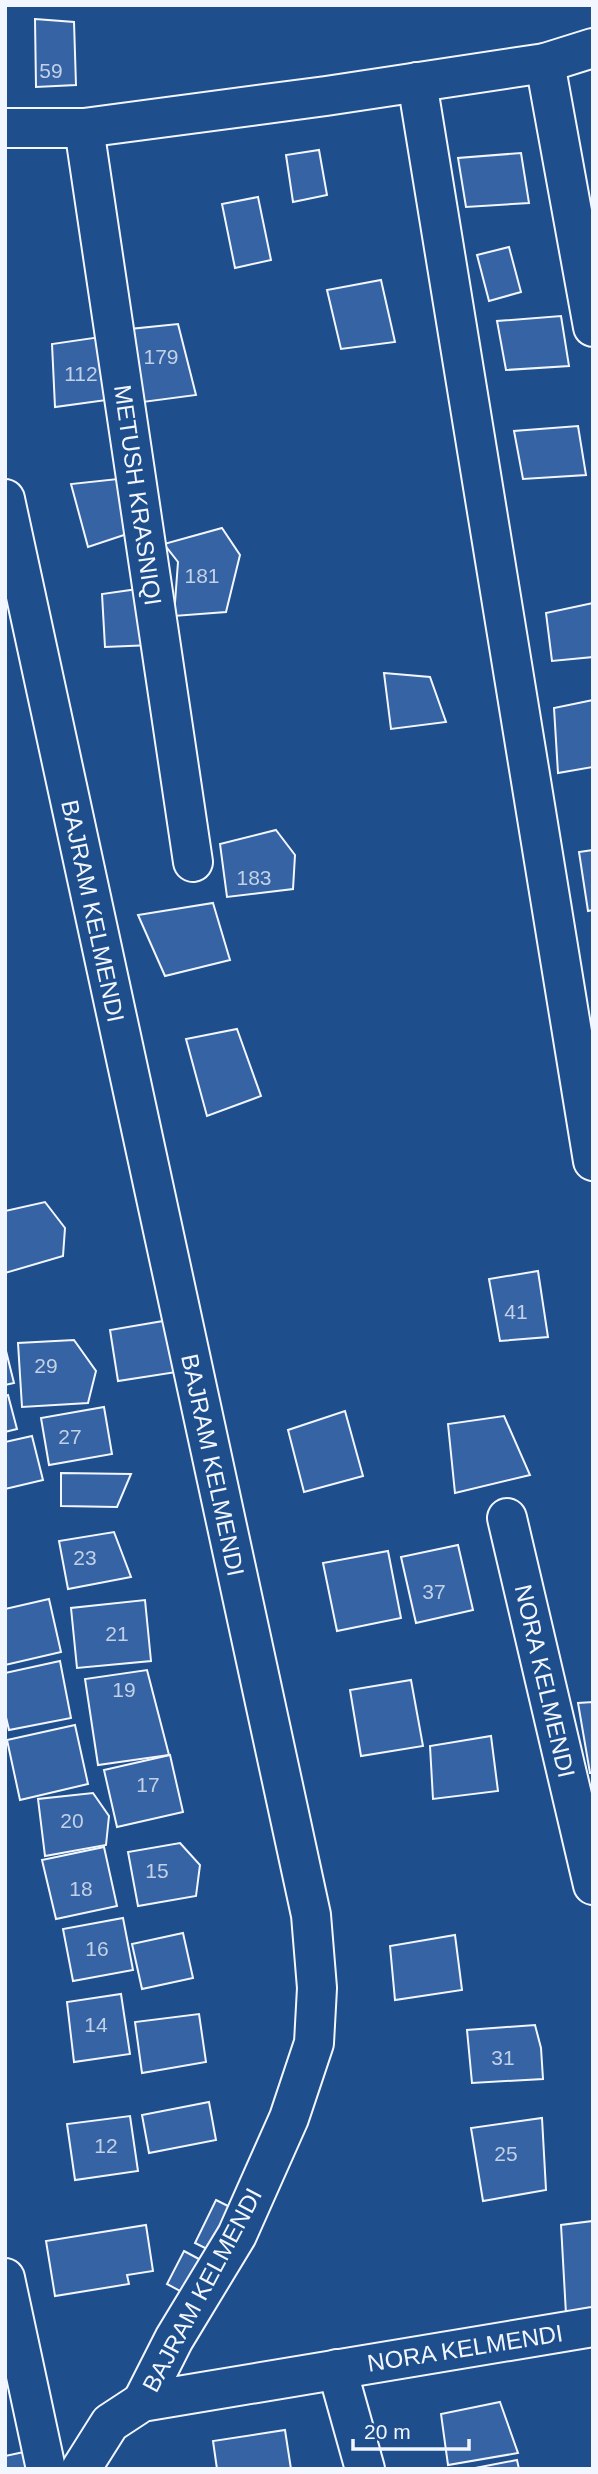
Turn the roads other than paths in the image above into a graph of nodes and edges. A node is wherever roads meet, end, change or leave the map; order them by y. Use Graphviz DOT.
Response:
graph roads {
  1 [pos="593,48"];
  2 [pos="545,63"];
  3 [pos="417,82"];
  4 [pos="5,128"];
  5 [pos="85,128"];
  6 [pos="593,327"];
  7 [pos="5,499"];
  8 [pos="193,862"];
  9 [pos="593,1161"];
  10 [pos="507,1518"];
  11 [pos="593,1885"];
  12 [pos="5,2278"];
  13 [pos="593,2327"];
  14 [pos="337,2369"];
  15 [pos="142,2402"];
  16 [pos="46,2469"];
  17 [pos="81,2469"];
  18 [pos="365,2469"];
  1 -- 2 [label="street"];
  2 -- 3 [label="street"];
  2 -- 6 [label="street"];
  3 -- 5 [label="street"];
  3 -- 9 [label="street"];
  4 -- 5 [label="street"];
  5 -- 8 [label="street, METUSH KRASNIQI"];
  7 -- 15 [label="street, BAJRAM KELMENDI"];
  10 -- 11 [label="street, NORA KELMENDI"];
  12 -- 16 [label="street"];
  13 -- 14 [label="street, NORA KELMENDI"];
  14 -- 15 [label="street, NORA KELMENDI"];
  14 -- 18 [label="street, NORA KELMENDI"];
  15 -- 17 [label="street, NORA KELMENDI"];
}
